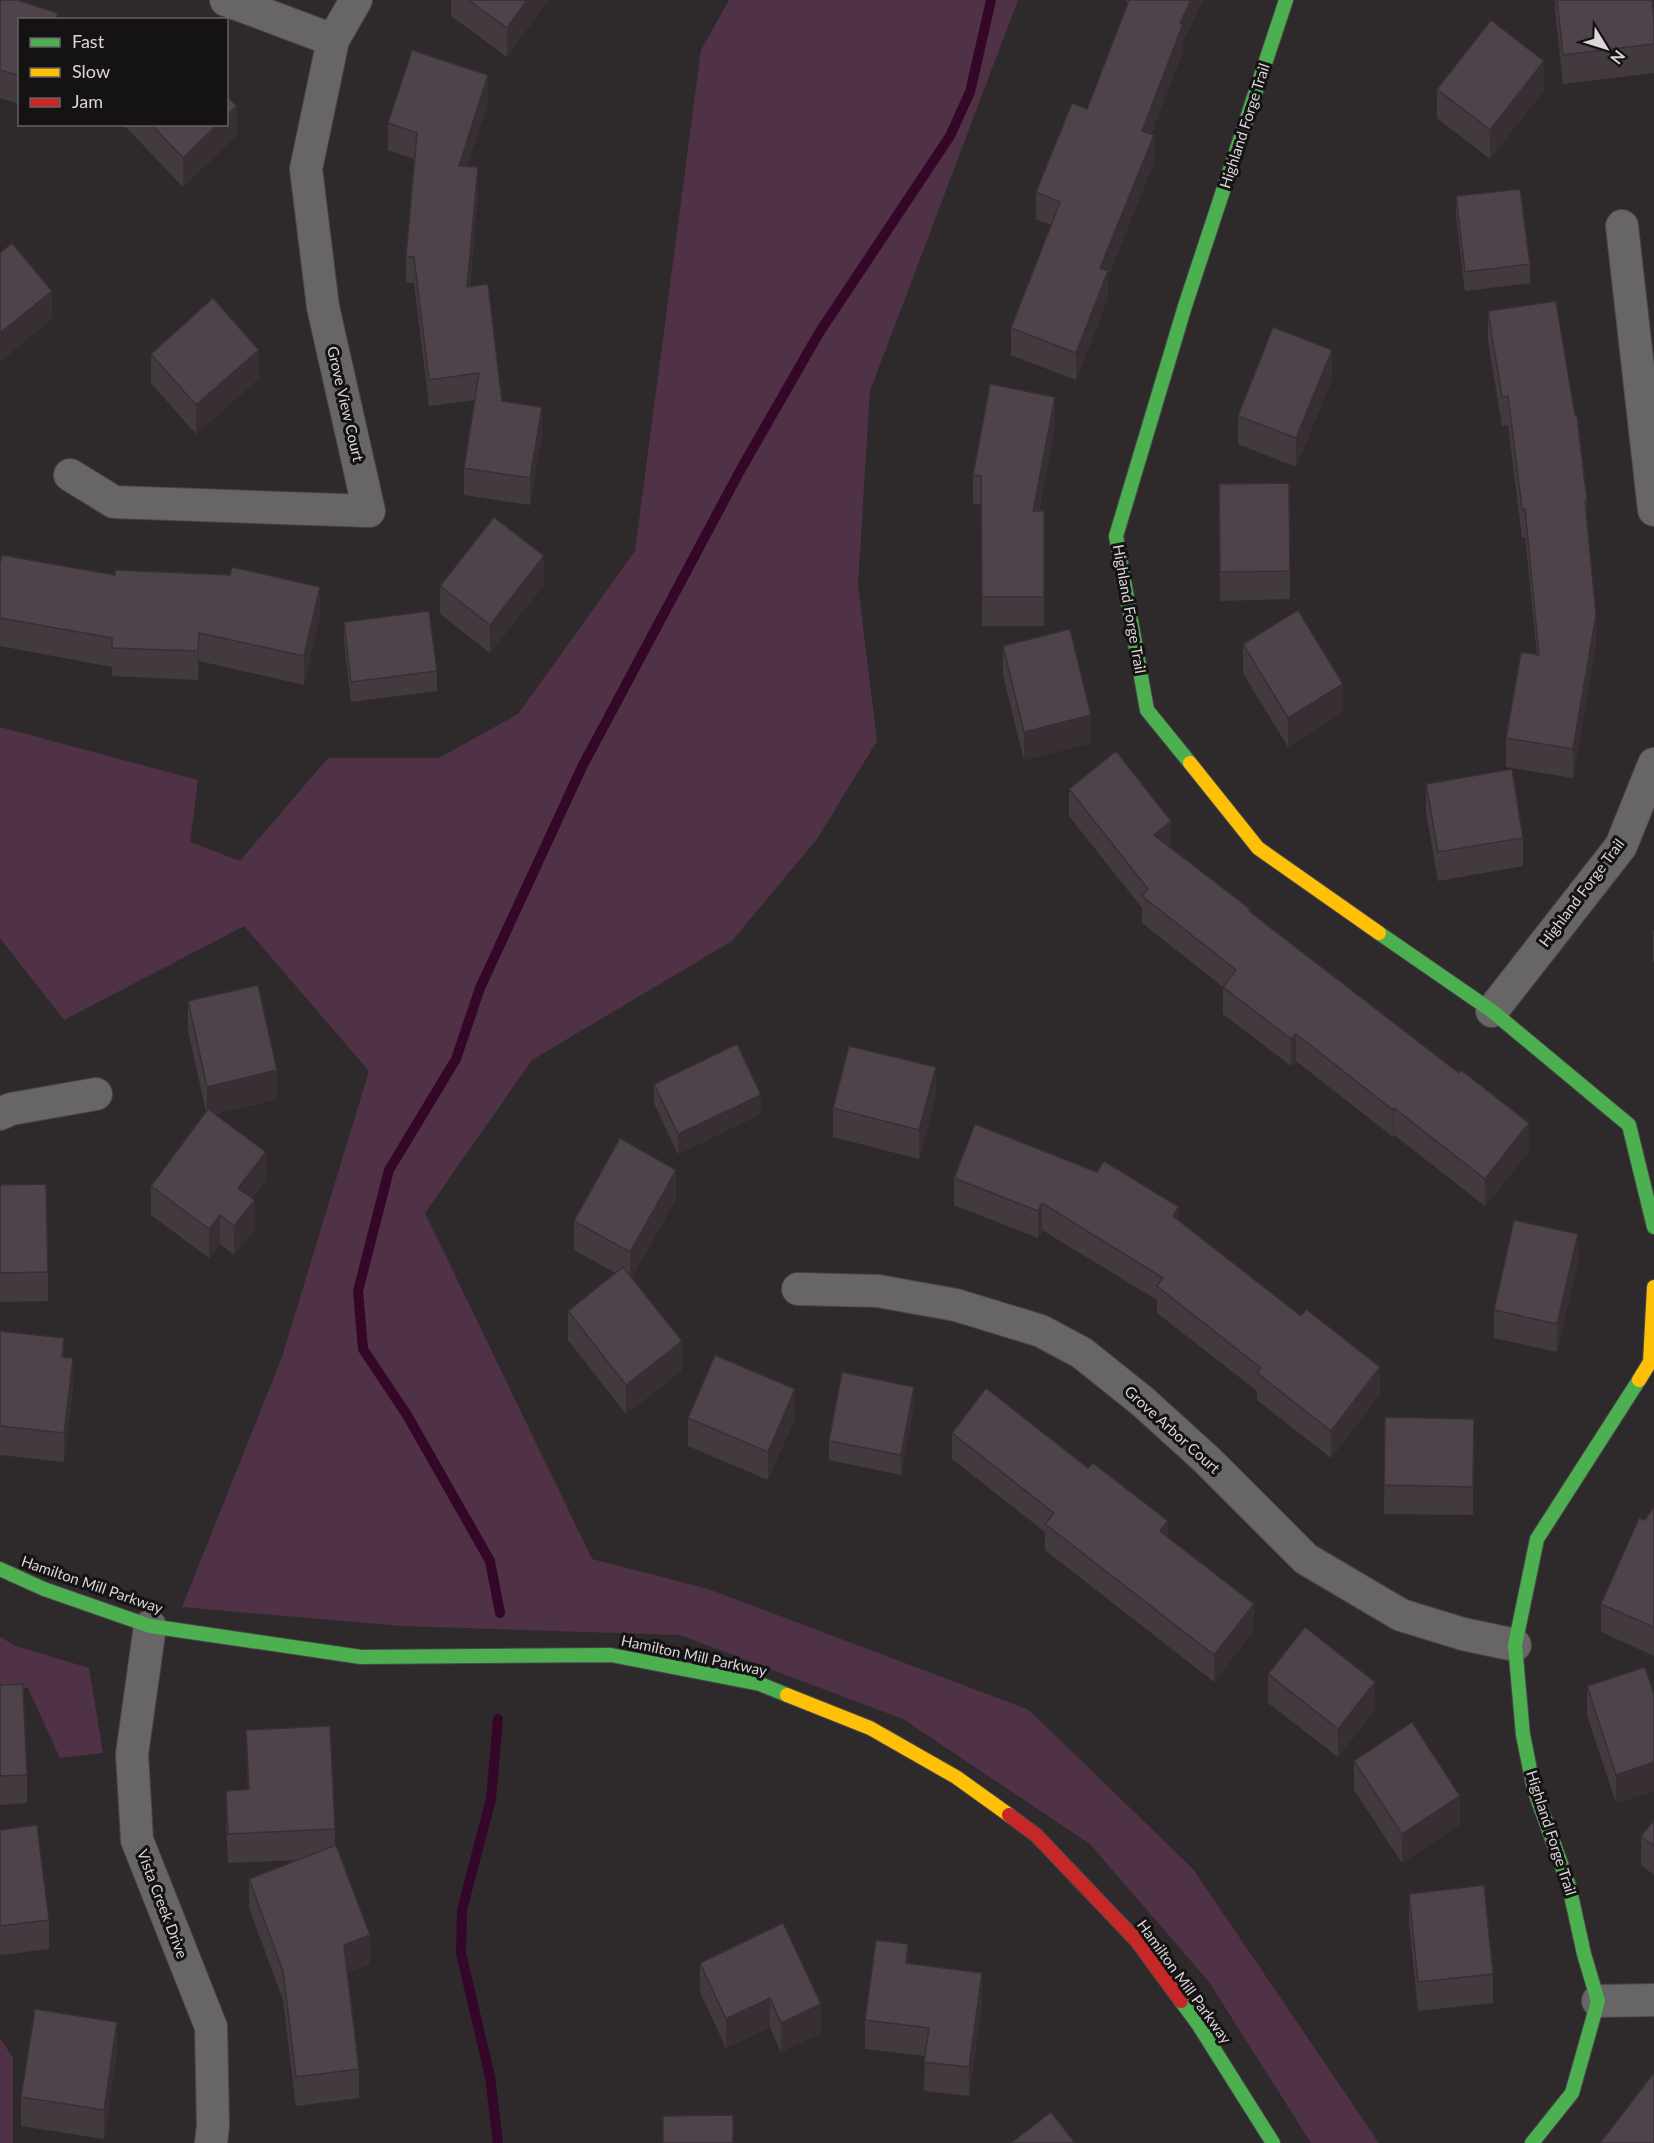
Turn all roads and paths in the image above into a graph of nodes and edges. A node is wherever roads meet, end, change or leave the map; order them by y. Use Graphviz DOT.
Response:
graph roads {
  1 [pos="226,0"];
  2 [pos="356,0"];
  3 [pos="1286,0"];
  4 [pos="333,40"];
  5 [pos="1622,226"];
  6 [pos="70,475"];
  7 [pos="1654,510"];
  8 [pos="1654,764"];
  9 [pos="1492,1011"];
  10 [pos="96,1094"];
  11 [pos="0,1114"];
  12 [pos="1654,1227"];
  13 [pos="1654,1287"];
  14 [pos="798,1289"];
  15 [pos="0,1569"];
  16 [pos="150,1626"];
  17 [pos="1515,1645"];
  18 [pos="1654,2000"];
  19 [pos="1598,2001"];
  20 [pos="211,2143"];
  21 [pos="1273,2143"];
  22 [pos="1532,2143"];
  1 -- 4 [label="street"];
  2 -- 4 [label="street, Grove View Court"];
  3 -- 9 [label="street, Highland Forge Trail"];
  4 -- 6 [label="street, Grove View Court"];
  5 -- 7 [label="street"];
  8 -- 9 [label="street, Highland Forge Trail"];
  9 -- 12 [label="street, Highland Forge Trail"];
  10 -- 11 [label="street"];
  13 -- 17 [label="street, Highland Forge Trail"];
  14 -- 17 [label="street, Grove Arbor Court"];
  15 -- 16 [label="street, Hamilton Mill Parkway"];
  16 -- 20 [label="street, Vista Creek Drive"];
  16 -- 21 [label="street, Hamilton Mill Parkway"];
  17 -- 19 [label="street, Highland Forge Trail"];
  18 -- 19 [label="street"];
  19 -- 22 [label="street"];
}
